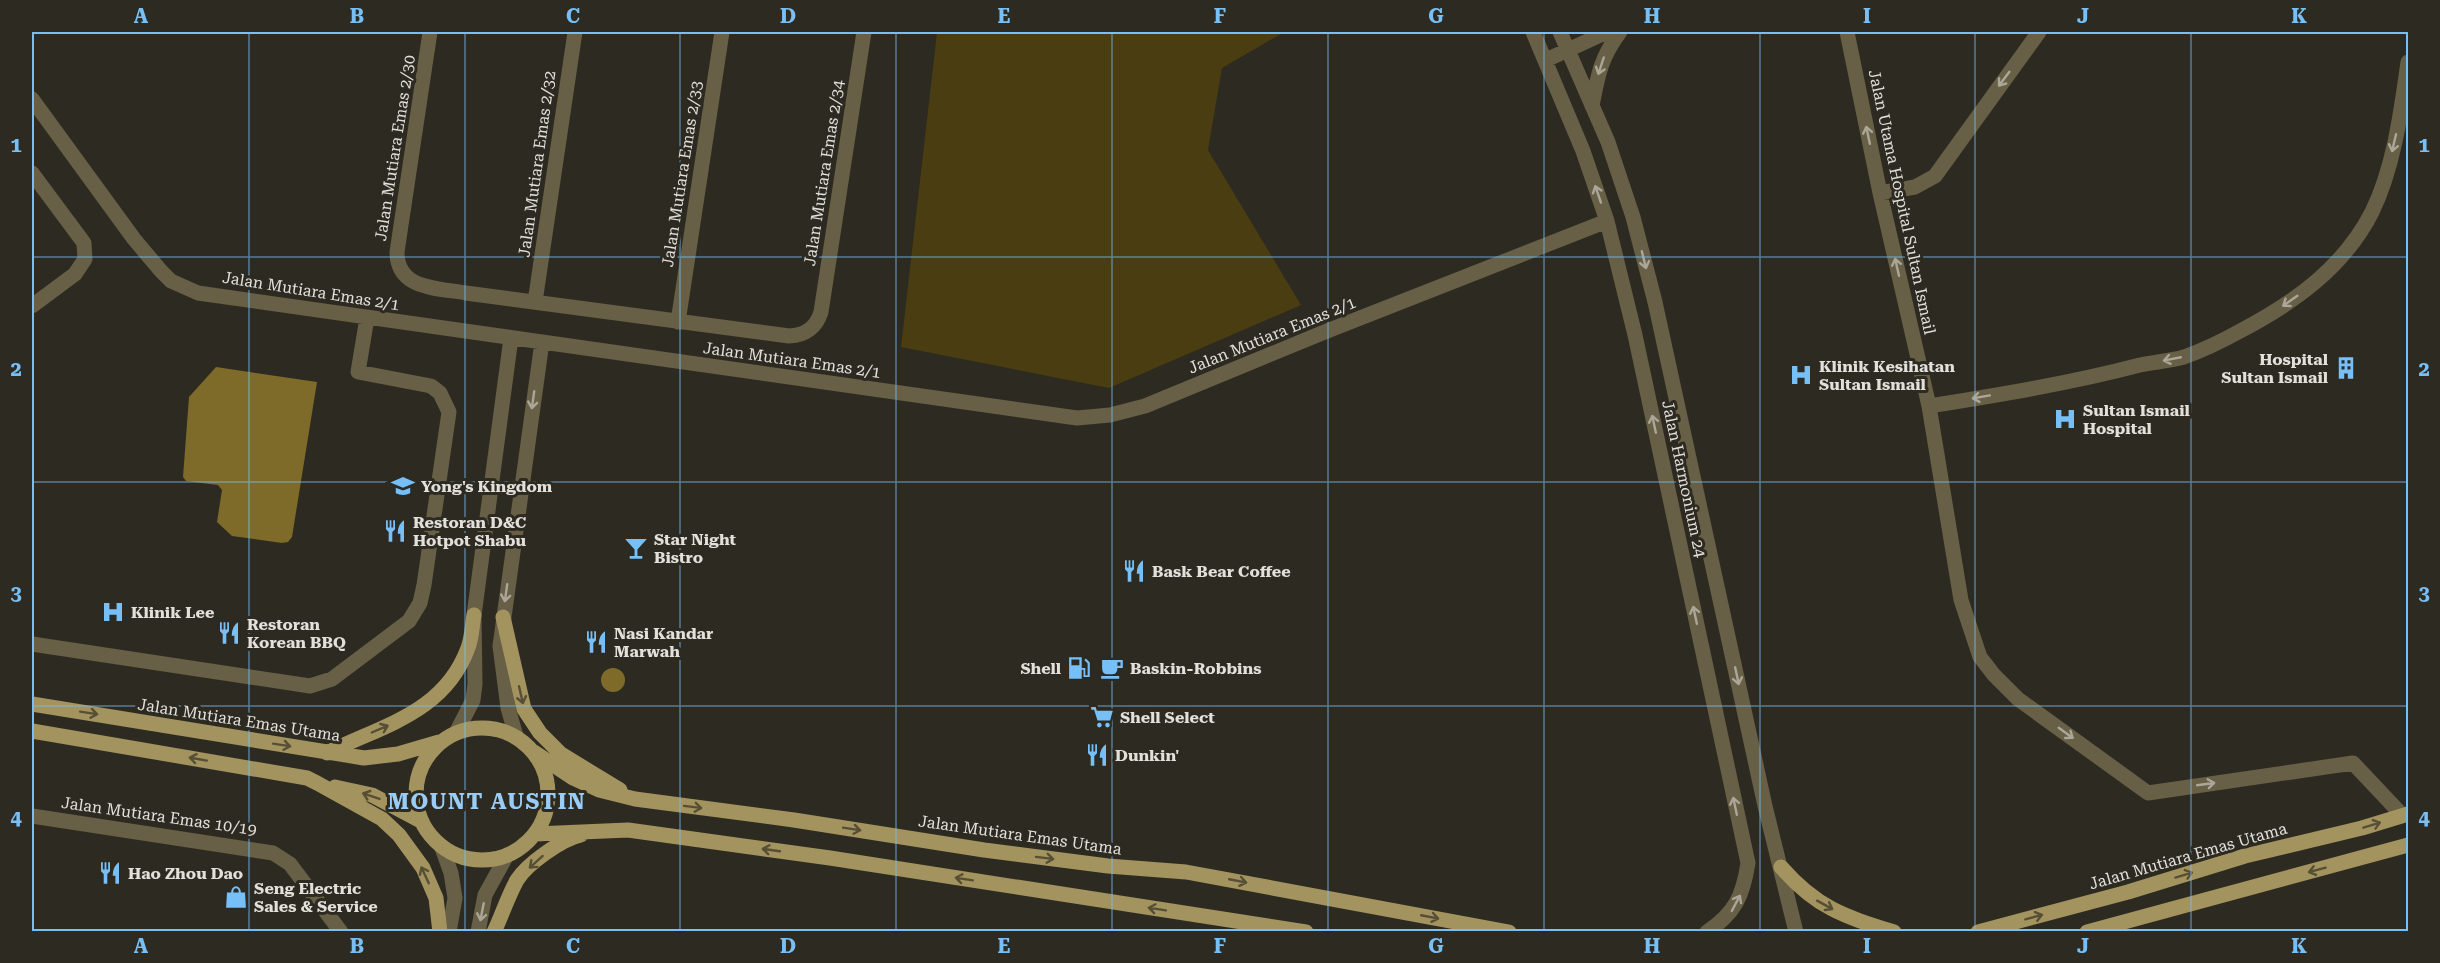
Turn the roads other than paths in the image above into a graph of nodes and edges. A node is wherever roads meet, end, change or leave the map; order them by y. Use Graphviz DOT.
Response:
graph roads {
  1 [pos="430,32"];
  2 [pos="575,32"];
  3 [pos="722,32"];
  4 [pos="864,32"];
  5 [pos="1533,32"];
  6 [pos="1560,32"];
  7 [pos="1607,32"];
  8 [pos="1620,32"];
  9 [pos="1847,32"];
  10 [pos="2039,32"];
  11 [pos="1568,50"];
  12 [pos="1546,60"];
  13 [pos="2409,62"];
  14 [pos="32,99"];
  15 [pos="1592,105"];
  16 [pos="36,116"];
  17 [pos="32,173"];
  18 [pos="1880,192"];
  19 [pos="1607,221"];
  20 [pos="535,302"];
  21 [pos="32,306"];
  22 [pos="367,318"];
  23 [pos="678,322"];
  24 [pos="511,338"];
  25 [pos="542,342"];
  26 [pos="1929,406"];
  27 [pos="474,615"];
  28 [pos="503,617"];
  29 [pos="32,644"];
  30 [pos="34,701"];
  31 [pos="32,731"];
  32 [pos="456,733"];
  33 [pos="516,736"];
  34 [pos="440,742"];
  35 [pos="534,752"];
  36 [pos="327,753"];
  37 [pos="317,783"];
  38 [pos="635,799"];
  39 [pos="2405,814"];
  40 [pos="32,816"];
  41 [pos="421,821"];
  42 [pos="628,830"];
  43 [pos="535,834"];
  44 [pos="2409,845"];
  45 [pos="442,848"];
  46 [pos="507,855"];
  47 [pos="1781,867"];
  48 [pos="341,932"];
  49 [pos="440,932"];
  50 [pos="450,932"];
  51 [pos="478,932"];
  52 [pos="494,932"];
  53 [pos="1306,932"];
  54 [pos="1509,932"];
  55 [pos="1707,932"];
  56 [pos="1796,932"];
  57 [pos="1893,932"];
  58 [pos="1978,932"];
  59 [pos="2087,932"];
  1 -- 20 [label="street, Jalan Mutiara Emas 2/30"];
  2 -- 20 [label="street, Jalan Mutiara Emas 2/32"];
  3 -- 23 [label="street, Jalan Mutiara Emas 2/33"];
  4 -- 23 [label="street, Jalan Mutiara Emas 2/34"];
  5 -- 12 [label="street, Jalan Harmonium 24"];
  6 -- 11 [label="street, Jalan Harmonium 24"];
  7 -- 11 [label="street"];
  8 -- 15 [label="street, one-way"];
  18 -- 9 [label="street, Jalan Utama Hospital Sultan Ismail, one-way"];
  10 -- 18 [label="street, one-way"];
  11 -- 12 [label="street"];
  11 -- 15 [label="street, Jalan Harmonium 24"];
  19 -- 12 [label="street, Jalan Harmonium 24, one-way"];
  13 -- 26 [label="street, one-way"];
  14 -- 16 [label="street, Jalan Mutiara Emas 2/1"];
  15 -- 47 [label="street, Jalan Harmonium 24, one-way"];
  16 -- 22 [label="street, Jalan Mutiara Emas 2/1"];
  17 -- 21 [label="street"];
  26 -- 18 [label="street, Jalan Utama Hospital Sultan Ismail, one-way"];
  19 -- 25 [label="street, Jalan Mutiara Emas 2/1"];
  55 -- 19 [label="street, Jalan Harmonium 24, one-way"];
  20 -- 23 [label="street"];
  22 -- 24 [label="street, Jalan Mutiara Emas 2/1"];
  22 -- 29 [label="street"];
  24 -- 25 [label="street, Jalan Mutiara Emas 2/1"];
  24 -- 27 [label="street"];
  25 -- 28 [label="street, one-way"];
  26 -- 39 [label="street, Jalan Utama Hospital Sultan Ismail, one-way"];
  27 -- 32 [label="street"];
  36 -- 27 [label="main road, one-way"];
  28 -- 33 [label="street"];
  28 -- 38 [label="main road, one-way"];
  30 -- 36 [label="main road, Jalan Mutiara Emas Utama, one-way"];
  37 -- 31 [label="main road, one-way"];
  32 -- 33 [label="main road"];
  32 -- 34 [label="main road"];
  33 -- 35 [label="main road"];
  34 -- 36 [label="main road, Jalan Mutiara Emas Utama"];
  34 -- 41 [label="main road"];
  35 -- 38 [label="main road, Jalan Mutiara Emas Utama"];
  35 -- 43 [label="main road"];
  41 -- 37 [label="main road, one-way"];
  49 -- 37 [label="main road, one-way"];
  38 -- 54 [label="main road, Jalan Mutiara Emas Utama, one-way"];
  58 -- 39 [label="main road, Jalan Mutiara Emas Utama, one-way"];
  40 -- 48 [label="street, Jalan Mutiara Emas 10/19"];
  41 -- 45 [label="main road"];
  42 -- 43 [label="main road"];
  42 -- 52 [label="main road, one-way"];
  53 -- 42 [label="main road, one-way"];
  43 -- 46 [label="main road"];
  44 -- 59 [label="main road, one-way"];
  45 -- 46 [label="main road"];
  45 -- 50 [label="street"];
  46 -- 51 [label="street, one-way"];
  47 -- 56 [label="street, Jalan Harmonium 24"];
  47 -- 57 [label="main road, one-way"];
}
